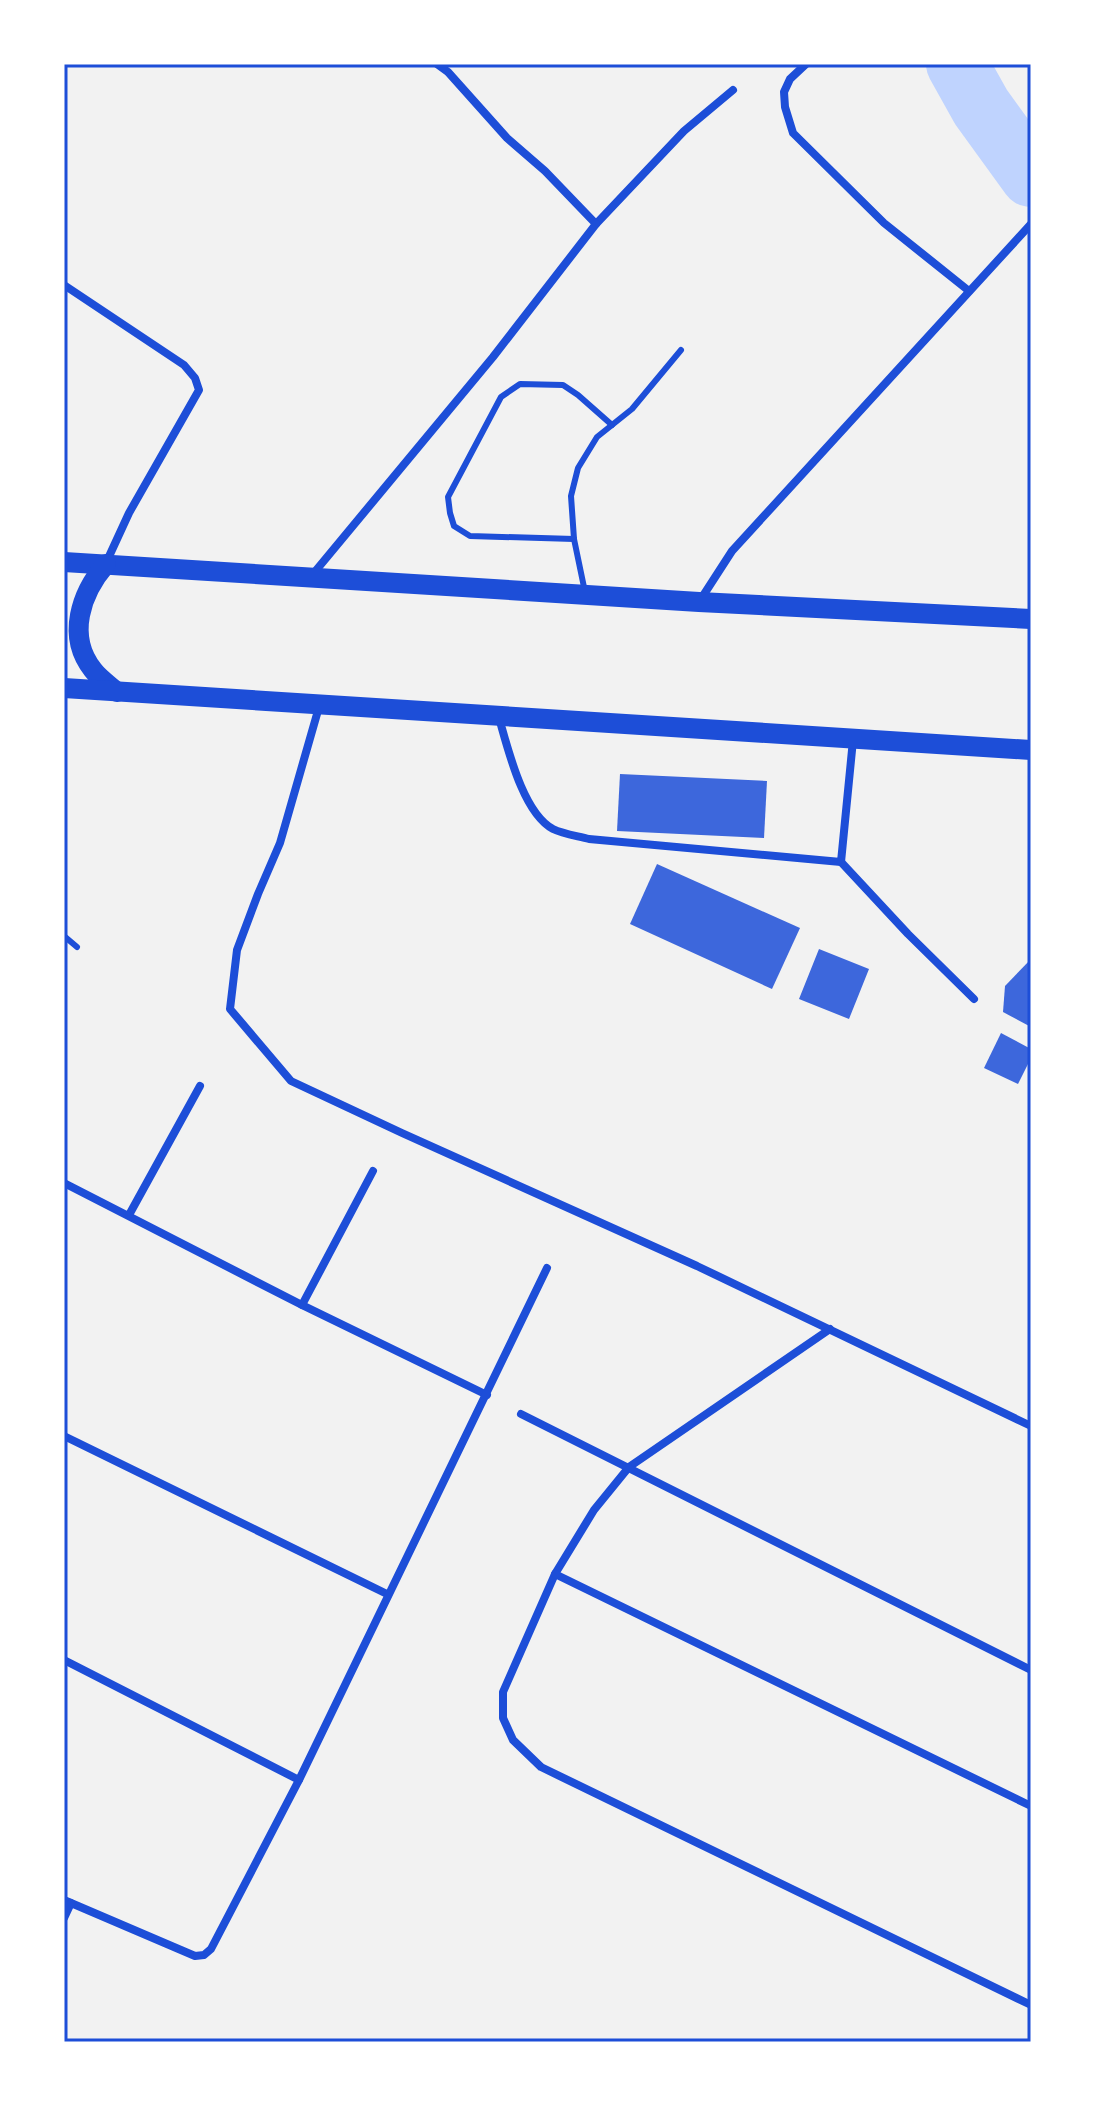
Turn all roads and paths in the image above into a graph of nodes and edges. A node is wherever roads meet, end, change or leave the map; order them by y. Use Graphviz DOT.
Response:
graph roads {
  1 [pos="437,64"];
  2 [pos="806,64"];
  3 [pos="449,68"];
  4 [pos="733,90"];
  5 [pos="596,224"];
  6 [pos="1031,224"];
  7 [pos="64,285"];
  8 [pos="969,291"];
  9 [pos="681,350"];
  10 [pos="612,425"];
  11 [pos="574,539"];
  12 [pos="64,562"];
  13 [pos="106,564"];
  14 [pos="310,578"];
  15 [pos="585,596"];
  16 [pos="699,602"];
  17 [pos="1031,619"];
  18 [pos="64,688"];
  19 [pos="117,692"];
  20 [pos="320,705"];
  21 [pos="498,715"];
  22 [pos="853,739"];
  23 [pos="1031,750"];
  24 [pos="841,862"];
  25 [pos="64,936"];
  26 [pos="77,947"];
  27 [pos="974,999"];
  28 [pos="200,1086"];
  29 [pos="373,1171"];
  30 [pos="64,1183"];
  31 [pos="129,1215"];
  32 [pos="547,1268"];
  33 [pos="302,1305"];
  34 [pos="830,1329"];
  35 [pos="487,1395"];
  36 [pos="521,1414"];
  37 [pos="1031,1426"];
  38 [pos="64,1436"];
  39 [pos="629,1467"];
  40 [pos="555,1574"];
  41 [pos="387,1594"];
  42 [pos="64,1660"];
  43 [pos="1031,1670"];
  44 [pos="299,1780"];
  45 [pos="1031,1806"];
  46 [pos="67,1902"];
  47 [pos="64,1918"];
  48 [pos="1031,2005"];
  1 -- 3 [label="street"];
  2 -- 8 [label="street"];
  3 -- 5 [label="street"];
  4 -- 5 [label="street"];
  5 -- 14 [label="street"];
  6 -- 8 [label="street"];
  7 -- 13 [label="street"];
  8 -- 16 [label="street"];
  9 -- 10 [label="lane"];
  10 -- 11 [label="lane"];
  10 -- 11 [label="lane"];
  11 -- 15 [label="lane"];
  12 -- 13 [label="main road"];
  13 -- 14 [label="main road"];
  13 -- 19 [label="main road"];
  14 -- 15 [label="main road"];
  15 -- 16 [label="main road"];
  16 -- 17 [label="main road"];
  18 -- 19 [label="main road"];
  19 -- 20 [label="main road"];
  20 -- 21 [label="main road"];
  20 -- 34 [label="street"];
  21 -- 22 [label="main road"];
  21 -- 24 [label="street"];
  22 -- 23 [label="main road"];
  22 -- 24 [label="street"];
  24 -- 27 [label="street"];
  25 -- 26 [label="lane"];
  28 -- 31 [label="street"];
  29 -- 33 [label="street"];
  30 -- 31 [label="street"];
  31 -- 33 [label="street"];
  32 -- 35 [label="street"];
  33 -- 35 [label="street"];
  34 -- 37 [label="street"];
  34 -- 39 [label="street"];
  35 -- 41 [label="street"];
  36 -- 39 [label="street"];
  38 -- 41 [label="street"];
  39 -- 40 [label="street"];
  39 -- 43 [label="street"];
  40 -- 45 [label="street"];
  40 -- 48 [label="street"];
  41 -- 44 [label="street"];
  42 -- 44 [label="street"];
  44 -- 46 [label="street"];
  46 -- 47 [label="street"];
}
